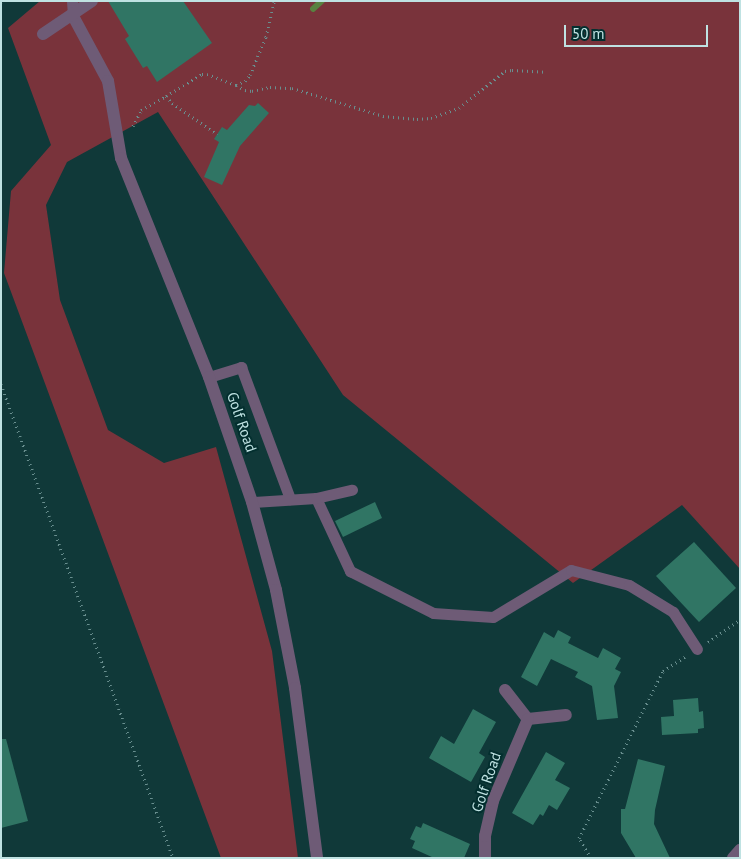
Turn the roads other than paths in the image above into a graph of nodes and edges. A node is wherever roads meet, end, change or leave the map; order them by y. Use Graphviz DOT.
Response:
graph roads {
  1 [pos="72,1"];
  2 [pos="92,1"];
  3 [pos="73,16"];
  4 [pos="43,34"];
  5 [pos="209,377"];
  6 [pos="352,490"];
  7 [pos="316,498"];
  8 [pos="290,500"];
  9 [pos="252,502"];
  10 [pos="697,649"];
  11 [pos="504,690"];
  12 [pos="566,715"];
  13 [pos="528,719"];
  14 [pos="740,850"];
  15 [pos="317,858"];
  16 [pos="485,858"];
  17 [pos="733,858"];
  1 -- 3 [label="lane"];
  2 -- 3 [label="street"];
  3 -- 4 [label="street"];
  3 -- 5 [label="street, Golf Road"];
  5 -- 8 [label="lane"];
  5 -- 9 [label="street, Golf Road"];
  6 -- 7 [label="lane"];
  7 -- 8 [label="lane"];
  7 -- 10 [label="lane"];
  8 -- 9 [label="lane"];
  9 -- 15 [label="street, Golf Road"];
  11 -- 13 [label="street"];
  12 -- 13 [label="street"];
  13 -- 16 [label="street, Golf Road"];
  14 -- 17 [label="street"];
}
